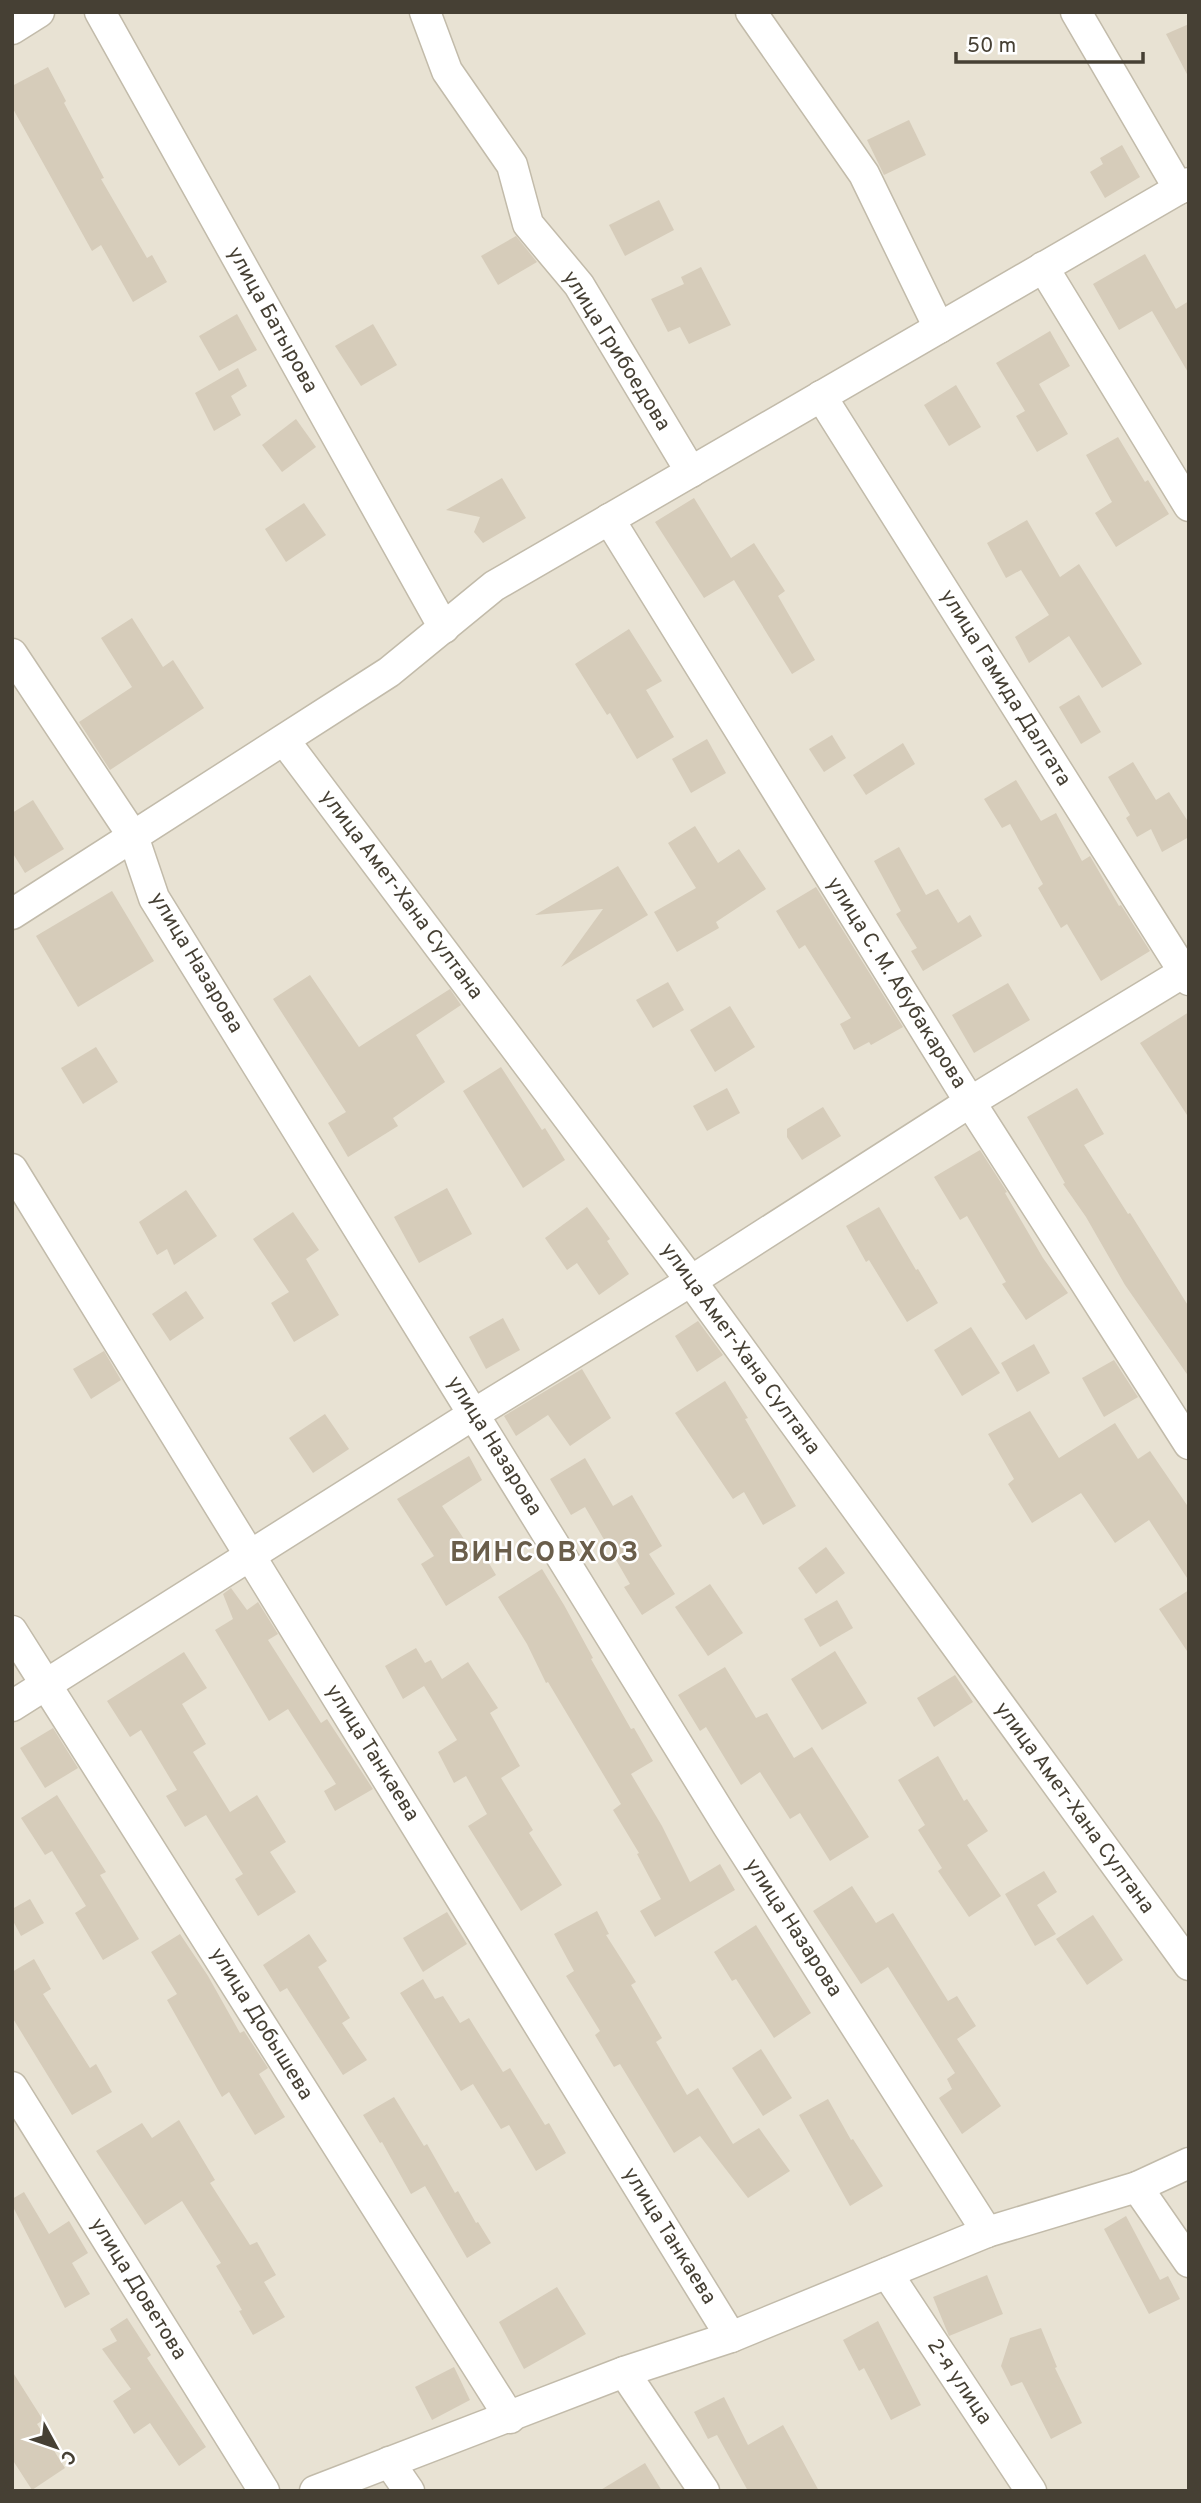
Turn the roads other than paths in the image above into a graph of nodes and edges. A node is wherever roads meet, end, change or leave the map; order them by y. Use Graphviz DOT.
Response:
graph roads {
  1 [pos="39,12"];
  2 [pos="100,12"];
  3 [pos="425,12"];
  4 [pos="751,12"];
  5 [pos="1076,12"];
  6 [pos="12,29"];
  7 [pos="1184,186"];
  8 [pos="1043,268"];
  9 [pos="939,328"];
  10 [pos="821,396"];
  11 [pos="691,472"];
  12 [pos="1189,506"];
  13 [pos="609,519"];
  14 [pos="444,628"];
  15 [pos="12,654"];
  16 [pos="284,740"];
  17 [pos="133,836"];
  18 [pos="12,914"];
  19 [pos="1187,973"];
  20 [pos="970,1102"];
  21 [pos="12,1169"];
  22 [pos="691,1281"];
  23 [pos="474,1414"];
  24 [pos="1189,1444"];
  25 [pos="251,1555"];
  26 [pos="12,1631"];
  27 [pos="47,1685"];
  28 [pos="12,1706"];
  29 [pos="1189,1965"];
  30 [pos="12,2087"];
  31 [pos="1189,2163"];
  32 [pos="1137,2187"];
  33 [pos="987,2232"];
  34 [pos="1189,2262"];
  35 [pos="887,2273"];
  36 [pos="731,2337"];
  37 [pos="624,2372"];
  38 [pos="510,2418"];
  39 [pos="389,2462"];
  40 [pos="264,2491"];
  41 [pos="315,2491"];
  42 [pos="409,2491"];
  43 [pos="704,2491"];
  44 [pos="1031,2491"];
  1 -- 6 [label="street"];
  2 -- 14 [label="street, улица Батырова"];
  3 -- 11 [label="street, улица Грибоедова"];
  4 -- 9 [label="street"];
  5 -- 7 [label="street"];
  7 -- 8 [label="street"];
  8 -- 9 [label="street"];
  8 -- 12 [label="street"];
  9 -- 10 [label="street"];
  10 -- 11 [label="street"];
  10 -- 19 [label="street, улица Гамида Далгата"];
  11 -- 13 [label="street"];
  13 -- 14 [label="street"];
  13 -- 20 [label="street, улица С. М. Абубакарова"];
  14 -- 16 [label="street"];
  15 -- 17 [label="street, улица Назарова"];
  16 -- 17 [label="street"];
  16 -- 22 [label="street, улица Амет-Хана Султана"];
  17 -- 18 [label="street"];
  17 -- 23 [label="street, улица Назарова"];
  19 -- 20 [label="street"];
  20 -- 22 [label="street"];
  20 -- 24 [label="street, улица С. М. Абубакарова"];
  21 -- 25 [label="street, улица Танкаева"];
  22 -- 23 [label="street"];
  22 -- 29 [label="street, улица Амет-Хана Султана"];
  23 -- 25 [label="street"];
  23 -- 33 [label="street, улица Назарова"];
  25 -- 27 [label="street"];
  25 -- 36 [label="street, улица Танкаева"];
  26 -- 27 [label="street, улица Добышева"];
  27 -- 28 [label="street"];
  27 -- 38 [label="street, улица Добышева"];
  30 -- 40 [label="street, улица Доветова"];
  31 -- 32 [label="street"];
  32 -- 33 [label="street"];
  32 -- 34 [label="street"];
  33 -- 35 [label="street"];
  35 -- 36 [label="street"];
  35 -- 44 [label="street, 2-я улица"];
  36 -- 37 [label="street"];
  37 -- 38 [label="street"];
  37 -- 43 [label="street"];
  38 -- 39 [label="street"];
  39 -- 41 [label="street"];
  39 -- 42 [label="street"];
}
